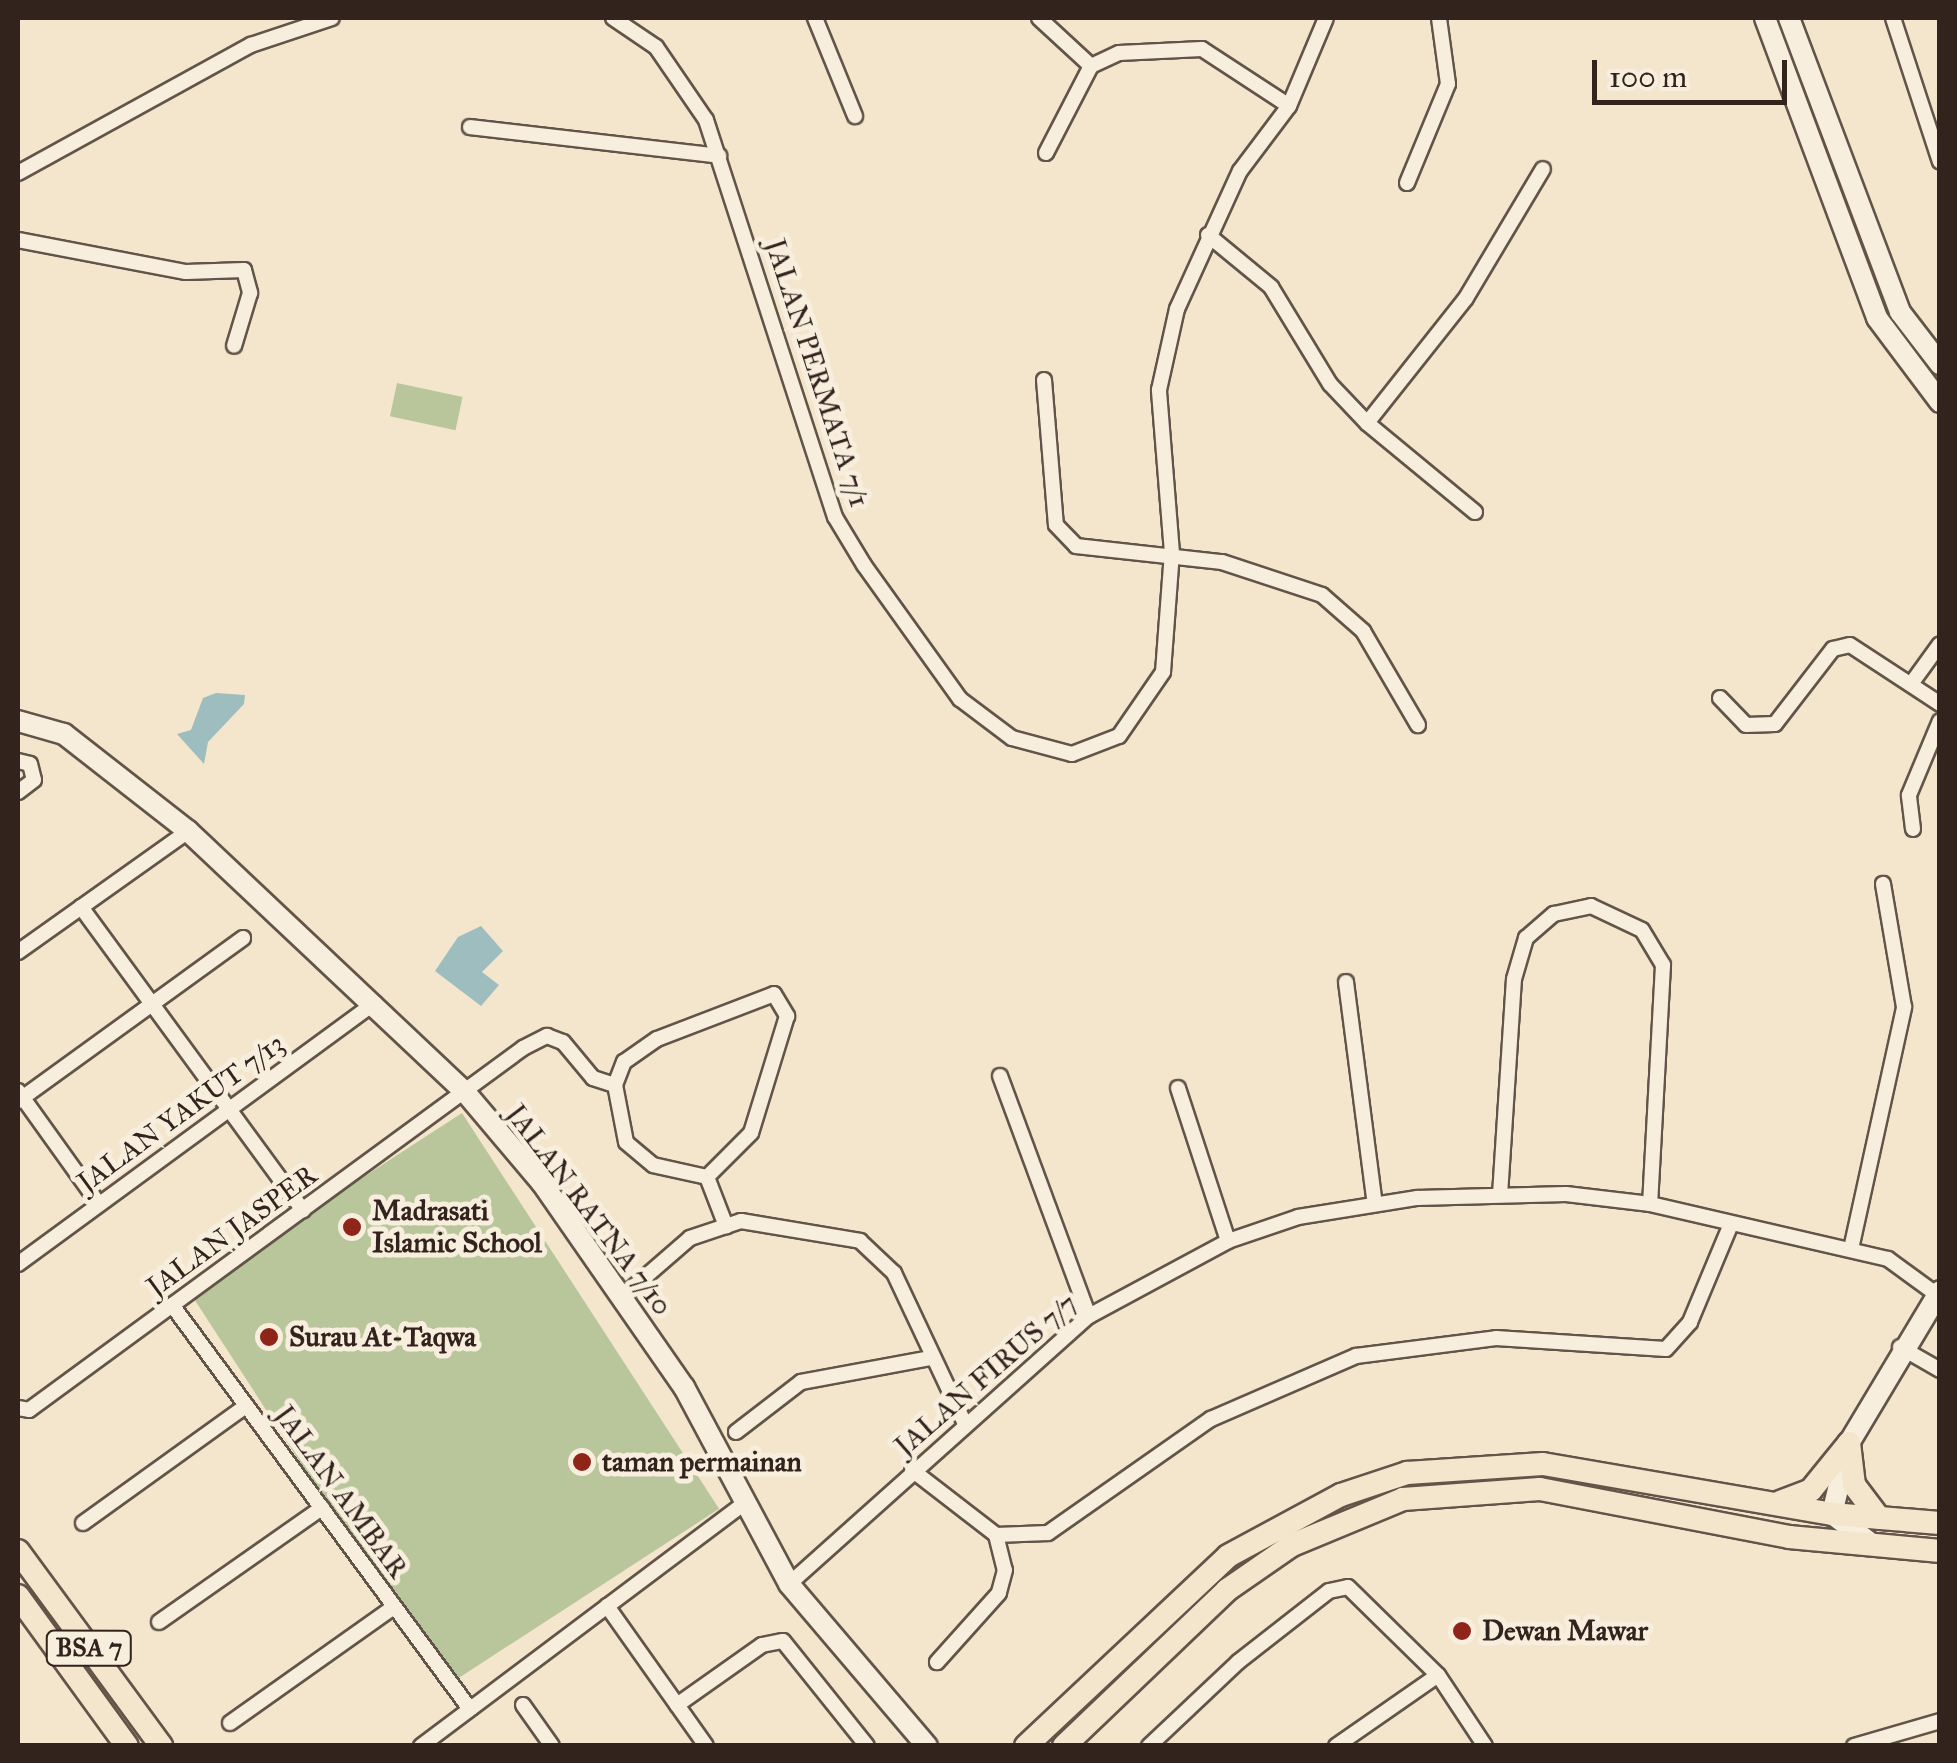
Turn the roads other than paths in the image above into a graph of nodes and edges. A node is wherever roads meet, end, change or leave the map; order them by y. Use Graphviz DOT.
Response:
graph roads {
  1 [pos="332,18"];
  2 [pos="614,18"];
  3 [pos="815,18"];
  4 [pos="1039,18"];
  5 [pos="1326,18"];
  6 [pos="1439,18"];
  7 [pos="1766,18"];
  8 [pos="1789,18"];
  9 [pos="1893,18"];
  10 [pos="1091,66"];
  11 [pos="1289,106"];
  12 [pos="855,116"];
  13 [pos="470,127"];
  14 [pos="1046,153"];
  15 [pos="719,156"];
  16 [pos="1940,162"];
  17 [pos="1543,169"];
  18 [pos="18,173"];
  19 [pos="1407,184"];
  20 [pos="1208,235"];
  21 [pos="18,240"];
  22 [pos="234,346"];
  23 [pos="1940,364"];
  24 [pos="1044,380"];
  25 [pos="1940,402"];
  26 [pos="1366,423"];
  27 [pos="1475,512"];
  28 [pos="1172,554"];
  29 [pos="1940,644"];
  30 [pos="1911,684"];
  31 [pos="1720,698"];
  32 [pos="1940,704"];
  33 [pos="18,721"];
  34 [pos="1940,722"];
  35 [pos="1418,726"];
  36 [pos="18,761"];
  37 [pos="18,792"];
  38 [pos="1913,829"];
  39 [pos="188,831"];
  40 [pos="1882,884"];
  41 [pos="81,907"];
  42 [pos="243,938"];
  43 [pos="18,952"];
  44 [pos="1346,982"];
  45 [pos="375,1003"];
  46 [pos="152,1004"];
  47 [pos="1000,1076"];
  48 [pos="614,1085"];
  49 [pos="1178,1088"];
  50 [pos="465,1092"];
  51 [pos="19,1096"];
  52 [pos="230,1109"];
  53 [pos="708,1177"];
  54 [pos="1500,1196"];
  55 [pos="99,1204"];
  56 [pos="1375,1204"];
  57 [pos="1650,1204"];
  58 [pos="303,1210"];
  59 [pos="1731,1224"];
  60 [pos="726,1226"];
  61 [pos="1228,1242"];
  62 [pos="1851,1250"];
  63 [pos="18,1264"];
  64 [pos="1938,1292"];
  65 [pos="622,1296"];
  66 [pos="172,1305"];
  67 [pos="1089,1316"];
  68 [pos="1899,1347"];
  69 [pos="930,1358"];
  70 [pos="1940,1370"];
  71 [pos="246,1406"];
  72 [pos="23,1409"];
  73 [pos="964,1422"];
  74 [pos="736,1432"];
  75 [pos="1849,1444"];
  76 [pos="912,1470"];
  77 [pos="1777,1503"];
  78 [pos="742,1505"];
  79 [pos="322,1508"];
  80 [pos="1832,1514"];
  81 [pos="1879,1518"];
  82 [pos="1940,1523"];
  83 [pos="83,1524"];
  84 [pos="996,1534"];
  85 [pos="1888,1549"];
  86 [pos="18,1550"];
  87 [pos="1940,1550"];
  88 [pos="790,1584"];
  89 [pos="18,1596"];
  90 [pos="608,1606"];
  91 [pos="394,1607"];
  92 [pos="159,1622"];
  93 [pos="937,1662"];
  94 [pos="1438,1675"];
  95 [pos="677,1704"];
  96 [pos="523,1705"];
  97 [pos="470,1709"];
  98 [pos="1088,1722"];
  99 [pos="1940,1722"];
  100 [pos="230,1723"];
  101 [pos="1338,1745"];
  102 [pos="127,1746"];
  103 [pos="160,1746"];
  104 [pos="420,1746"];
  105 [pos="552,1746"];
  106 [pos="706,1746"];
  107 [pos="868,1746"];
  108 [pos="926,1746"];
  109 [pos="1026,1746"];
  110 [pos="1064,1746"];
  111 [pos="1076,1746"];
  112 [pos="1149,1746"];
  113 [pos="1485,1746"];
  114 [pos="1854,1746"];
  1 -- 18 [label="street"];
  2 -- 15 [label="street, JALAN PERMATA 7/1"];
  3 -- 12 [label="street"];
  4 -- 10 [label="street"];
  5 -- 11 [label="street, JALAN PERMATA 7/1"];
  6 -- 19 [label="street"];
  7 -- 25 [label="street"];
  8 -- 23 [label="street"];
  9 -- 16 [label="street"];
  10 -- 11 [label="street"];
  10 -- 14 [label="street"];
  11 -- 20 [label="street, JALAN PERMATA 7/1"];
  13 -- 15 [label="street"];
  15 -- 28 [label="street, JALAN PERMATA 7/1"];
  17 -- 26 [label="street"];
  20 -- 26 [label="street"];
  20 -- 28 [label="street, JALAN PERMATA 7/1"];
  21 -- 22 [label="street"];
  24 -- 28 [label="street"];
  26 -- 27 [label="street"];
  28 -- 35 [label="street"];
  29 -- 30 [label="street"];
  30 -- 31 [label="street"];
  30 -- 32 [label="street"];
  33 -- 39 [label="street, JALAN RATNA 7/10"];
  34 -- 38 [label="street"];
  36 -- 37 [label="street"];
  39 -- 41 [label="street"];
  39 -- 45 [label="street, JALAN RATNA 7/10"];
  40 -- 62 [label="street"];
  41 -- 43 [label="street"];
  41 -- 46 [label="street"];
  42 -- 46 [label="street"];
  44 -- 56 [label="street"];
  45 -- 50 [label="street, JALAN RATNA 7/10"];
  45 -- 52 [label="street, JALAN YAKUT 7/13"];
  46 -- 51 [label="street"];
  46 -- 52 [label="street"];
  47 -- 67 [label="street"];
  48 -- 50 [label="street, JALAN JASPER"];
  48 -- 53 [label="street"];
  48 -- 53 [label="street"];
  49 -- 61 [label="street"];
  50 -- 58 [label="street, JALAN JASPER"];
  50 -- 65 [label="street, JALAN RATNA 7/10"];
  51 -- 55 [label="street"];
  52 -- 55 [label="street, JALAN YAKUT 7/13"];
  52 -- 58 [label="street"];
  53 -- 60 [label="street"];
  54 -- 56 [label="street, JALAN FIRUS 7/7"];
  54 -- 57 [label="street, JALAN FIRUS 7/7"];
  54 -- 57 [label="street"];
  55 -- 63 [label="street, JALAN YAKUT 7/13"];
  56 -- 61 [label="street, JALAN FIRUS 7/7"];
  57 -- 59 [label="street, JALAN FIRUS 7/7"];
  58 -- 66 [label="street, JALAN JASPER"];
  59 -- 62 [label="street, JALAN FIRUS 7/7"];
  59 -- 84 [label="street"];
  60 -- 65 [label="street"];
  60 -- 69 [label="street"];
  61 -- 67 [label="street, JALAN FIRUS 7/7"];
  62 -- 64 [label="street, JALAN FIRUS 7/7"];
  64 -- 68 [label="street"];
  65 -- 78 [label="street, JALAN RATNA 7/10"];
  66 -- 71 [label="street, JALAN AMBAR"];
  66 -- 72 [label="street, JALAN JASPER"];
  67 -- 73 [label="street, JALAN FIRUS 7/7"];
  68 -- 70 [label="street"];
  68 -- 75 [label="street"];
  69 -- 73 [label="street"];
  69 -- 74 [label="street"];
  71 -- 79 [label="street, JALAN AMBAR"];
  71 -- 83 [label="street"];
  73 -- 76 [label="street, JALAN FIRUS 7/7"];
  75 -- 77 [label="main road"];
  75 -- 80 [label="street"];
  75 -- 81 [label="main road"];
  76 -- 84 [label="street"];
  76 -- 88 [label="street, JALAN FIRUS 7/7"];
  77 -- 80 [label="main road"];
  77 -- 109 [label="main road"];
  78 -- 88 [label="street, JALAN RATNA 7/10"];
  78 -- 90 [label="street"];
  79 -- 91 [label="street, JALAN AMBAR"];
  79 -- 92 [label="street"];
  80 -- 81 [label="main road"];
  80 -- 85 [label="street"];
  81 -- 82 [label="main road"];
  84 -- 93 [label="street"];
  85 -- 87 [label="main road"];
  85 -- 98 [label="main road"];
  86 -- 103 [label="main road, BSA 7"];
  88 -- 108 [label="street, JALAN RATNA 7/10"];
  89 -- 102 [label="main road, BSA 7"];
  90 -- 95 [label="street"];
  90 -- 97 [label="street"];
  91 -- 97 [label="street, JALAN AMBAR"];
  91 -- 100 [label="street"];
  94 -- 101 [label="street"];
  94 -- 112 [label="street"];
  94 -- 113 [label="street"];
  95 -- 106 [label="street"];
  95 -- 107 [label="street"];
  96 -- 105 [label="street"];
  97 -- 104 [label="street"];
  98 -- 110 [label="main road"];
  98 -- 111 [label="street"];
  99 -- 114 [label="street"];
}
